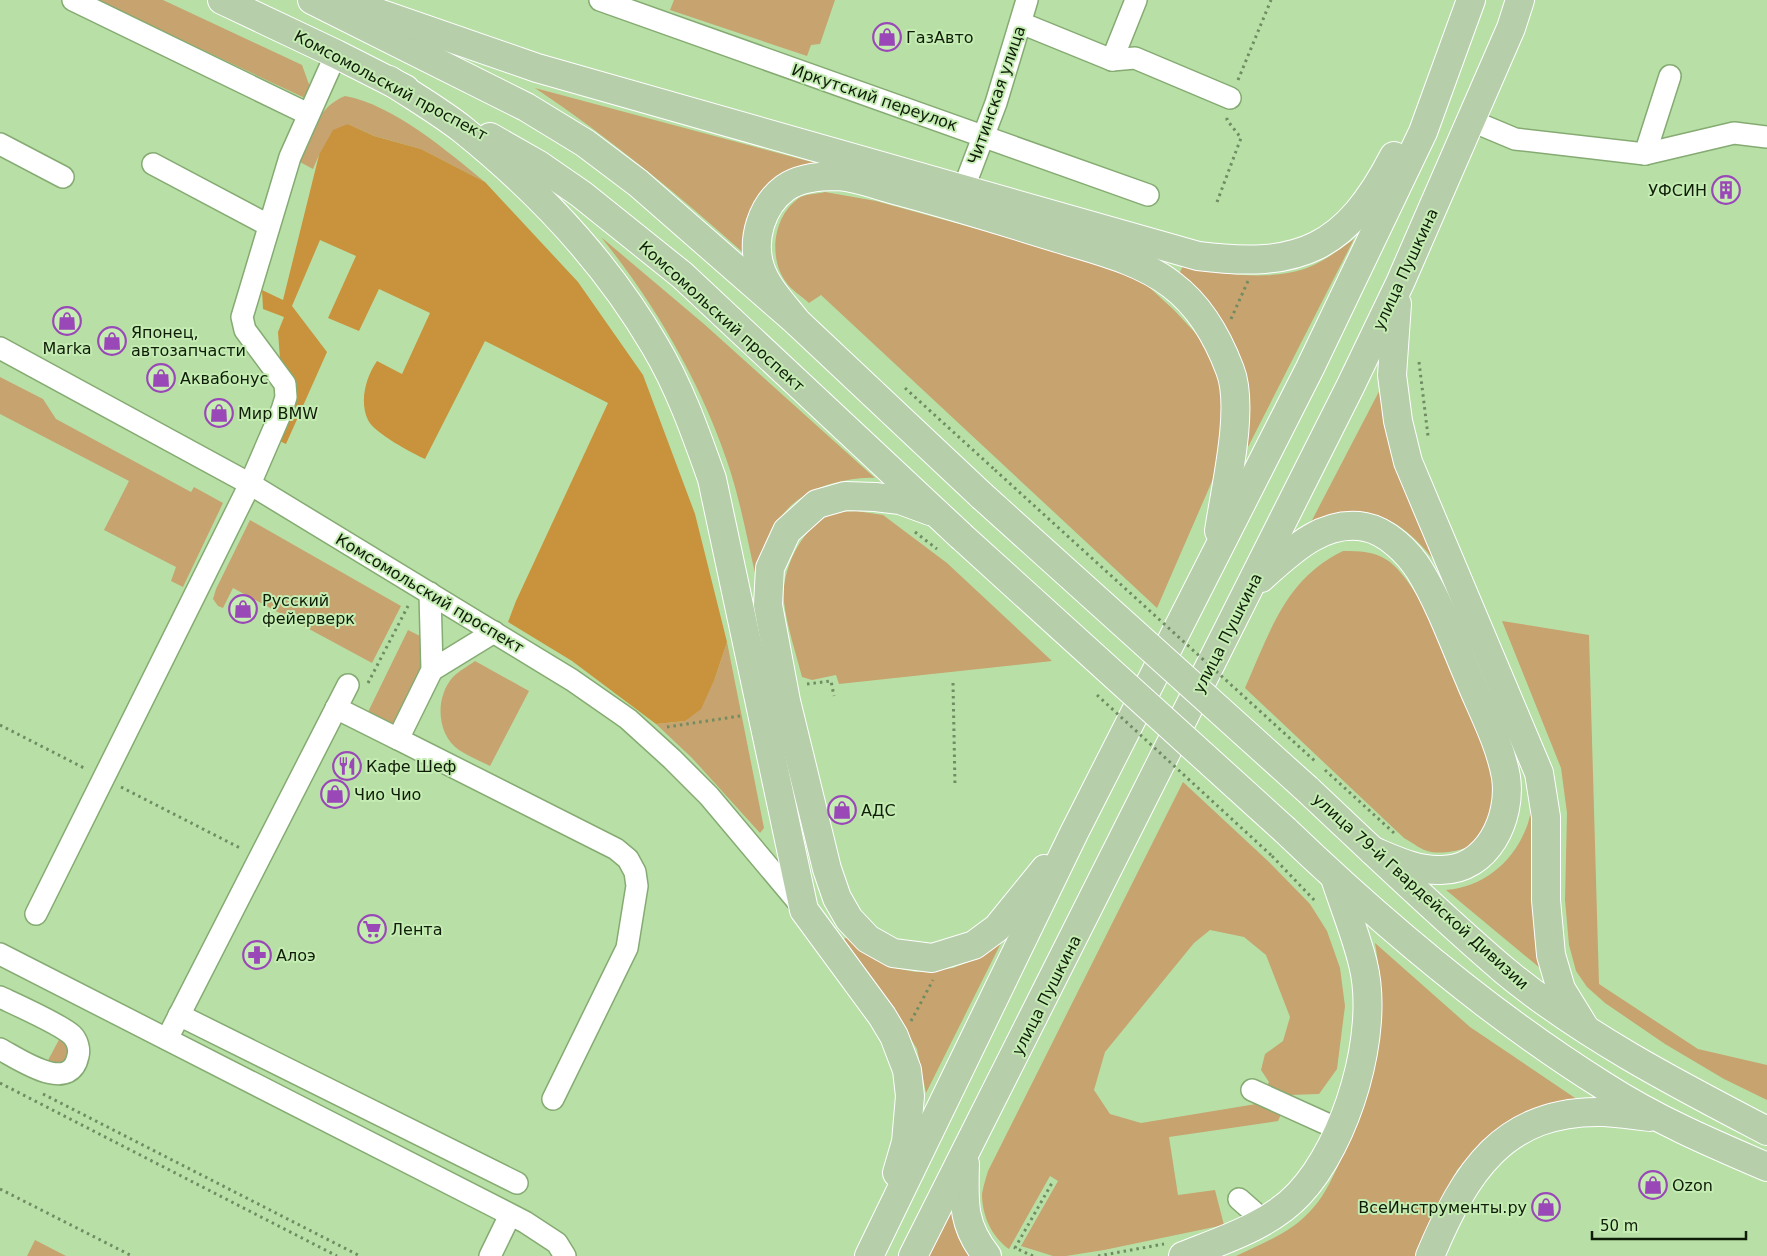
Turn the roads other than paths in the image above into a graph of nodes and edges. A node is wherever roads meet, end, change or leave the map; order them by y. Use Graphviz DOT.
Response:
graph roads {
  1 [pos="73,0"];
  2 [pos="222,0"];
  3 [pos="312,0"];
  4 [pos="341,0"];
  5 [pos="600,0"];
  6 [pos="1027,0"];
  7 [pos="1136,0"];
  8 [pos="1520,0"];
  9 [pos="624,4"];
  10 [pos="1469,6"];
  11 [pos="1021,23"];
  12 [pos="336,54"];
  13 [pos="1112,60"];
  14 [pos="1670,76"];
  15 [pos="389,80"];
  16 [pos="1230,98"];
  17 [pos="308,114"];
  18 [pos="1472,121"];
  19 [pos="984,135"];
  20 [pos="1767,137"];
  21 [pos="0,144"];
  22 [pos="1645,154"];
  23 [pos="153,164"];
  24 [pos="63,177"];
  25 [pos="1148,195"];
  26 [pos="960,198"];
  27 [pos="268,225"];
  28 [pos="1400,283"];
  29 [pos="797,322"];
  30 [pos="0,348"];
  31 [pos="250,484"];
  32 [pos="936,513"];
  33 [pos="1215,555"];
  34 [pos="1249,589"];
  35 [pos="430,593"];
  36 [pos="494,632"];
  37 [pos="432,670"];
  38 [pos="357,685"];
  39 [pos="336,708"];
  40 [pos="398,739"];
  41 [pos="1074,833"];
  42 [pos="1373,851"];
  43 [pos="1335,878"];
  44 [pos="804,910"];
  45 [pos="36,914"];
  46 [pos="0,954"];
  47 [pos="0,996"];
  48 [pos="179,1015"];
  49 [pos="1585,1028"];
  50 [pos="167,1039"];
  51 [pos="0,1049"];
  52 [pos="1252,1090"];
  53 [pos="553,1099"];
  54 [pos="1660,1118"];
  55 [pos="1338,1130"];
  56 [pos="1767,1131"];
  57 [pos="965,1156"];
  58 [pos="1767,1167"];
  59 [pos="517,1183"];
  60 [pos="1239,1199"];
  61 [pos="510,1215"];
  62 [pos="1264,1221"];
  63 [pos="873,1248"];
  64 [pos="490,1256"];
  65 [pos="565,1256"];
  66 [pos="913,1256"];
  67 [pos="987,1256"];
  68 [pos="1183,1256"];
  69 [pos="1430,1256"];
  1 -- 17 [label="street"];
  2 -- 12 [label="main road, Комсомольский проспект"];
  3 -- 29 [label="main road"];
  4 -- 26 [label="main road"];
  5 -- 9 [label="street, Иркутский переулок"];
  6 -- 11 [label="street, Читинская улица"];
  7 -- 13 [label="street"];
  8 -- 18 [label="main road, улица Пушкина"];
  9 -- 19 [label="street, Иркутский переулок"];
  10 -- 26 [label="main road"];
  10 -- 33 [label="main road"];
  11 -- 13 [label="street"];
  11 -- 19 [label="street, Читинская улица"];
  12 -- 15 [label="main road, Комсомольский проспект"];
  12 -- 17 [label="street"];
  13 -- 16 [label="street"];
  14 -- 22 [label="street"];
  15 -- 32 [label="main road, Комсомольский проспект"];
  15 -- 44 [label="main road"];
  17 -- 27 [label="street"];
  18 -- 22 [label="street"];
  18 -- 28 [label="main road, улица Пушкина"];
  19 -- 25 [label="street, Иркутский переулок"];
  19 -- 26 [label="street, Читинская улица"];
  20 -- 22 [label="street"];
  21 -- 24 [label="street"];
  23 -- 27 [label="street"];
  26 -- 29 [label="main road"];
  26 -- 33 [label="main road"];
  27 -- 31 [label="street"];
  28 -- 34 [label="main road, улица Пушкина"];
  28 -- 49 [label="main road"];
  29 -- 42 [label="main road, улица 79-й Гвардейской Дивизии, bridge"];
  30 -- 31 [label="street, Комсомольский проспект"];
  31 -- 35 [label="street, Комсомольский проспект"];
  31 -- 45 [label="street"];
  32 -- 41 [label="main road"];
  32 -- 43 [label="main road, Комсомольский проспект, bridge"];
  33 -- 41 [label="main road"];
  34 -- 42 [label="main road"];
  34 -- 57 [label="main road, улица Пушкина"];
  35 -- 36 [label="street, Комсомольский проспект"];
  35 -- 37 [label="street"];
  36 -- 37 [label="street"];
  36 -- 44 [label="street, Комсомольский проспект"];
  37 -- 40 [label="street"];
  38 -- 39 [label="street"];
  39 -- 40 [label="street"];
  39 -- 48 [label="street"];
  40 -- 53 [label="street"];
  41 -- 63 [label="main road"];
  42 -- 49 [label="main road, улица 79-й Гвардейской Дивизии"];
  43 -- 54 [label="main road"];
  43 -- 55 [label="main road"];
  44 -- 63 [label="main road"];
  46 -- 50 [label="street"];
  47 -- 51 [label="street"];
  48 -- 50 [label="street"];
  48 -- 59 [label="street"];
  49 -- 56 [label="main road, улица 79-й Гвардейской Дивизии"];
  50 -- 61 [label="street"];
  52 -- 55 [label="street"];
  54 -- 58 [label="main road"];
  54 -- 69 [label="main road"];
  55 -- 62 [label="main road"];
  57 -- 66 [label="main road, улица Пушкина"];
  57 -- 67 [label="main road"];
  60 -- 62 [label="street"];
  61 -- 64 [label="street"];
  61 -- 65 [label="street"];
  62 -- 68 [label="main road"];
}
